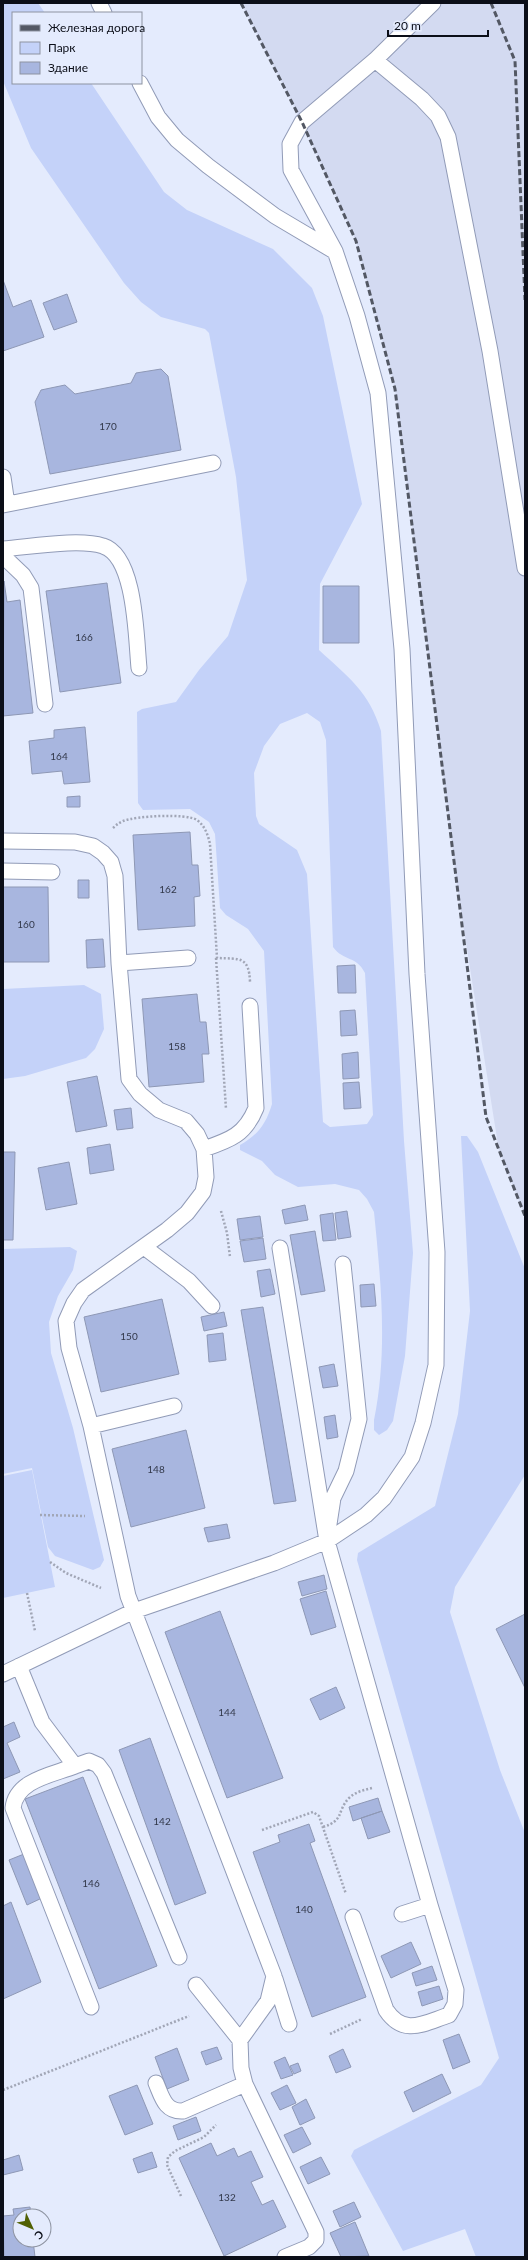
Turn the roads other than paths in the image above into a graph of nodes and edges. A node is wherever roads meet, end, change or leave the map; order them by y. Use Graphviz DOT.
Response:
graph roads {
  1 [pos="99,3"];
  2 [pos="433,3"];
  3 [pos="104,12"];
  4 [pos="374,60"];
  5 [pos="141,84"];
  6 [pos="335,251"];
  7 [pos="214,463"];
  8 [pos="3,477"];
  9 [pos="5,504"];
  10 [pos="3,549"];
  11 [pos="3,556"];
  12 [pos="525,568"];
  13 [pos="139,668"];
  14 [pos="45,704"];
  15 [pos="3,841"];
  16 [pos="3,871"];
  17 [pos="52,872"];
  18 [pos="188,958"];
  19 [pos="119,963"];
  20 [pos="250,1006"];
  21 [pos="204,1149"];
  22 [pos="144,1247"];
  23 [pos="280,1248"];
  24 [pos="343,1264"];
  25 [pos="212,1306"];
  26 [pos="174,1406"];
  27 [pos="92,1426"];
  28 [pos="327,1541"];
  29 [pos="134,1611"];
  30 [pos="19,1666"];
  31 [pos="3,1674"];
  32 [pos="75,1766"];
  33 [pos="430,1905"];
  34 [pos="402,1914"];
  35 [pos="353,1917"];
  36 [pos="180,1957"];
  37 [pos="274,1976"];
  38 [pos="196,1986"];
  39 [pos="91,2007"];
  40 [pos="289,2024"];
  41 [pos="240,2040"];
  42 [pos="156,2083"];
  43 [pos="245,2084"];
  44 [pos="285,2257"];
  1 -- 3 [label="lane"];
  2 -- 4 [label="lane"];
  4 -- 6 [label="lane"];
  4 -- 12 [label="lane"];
  5 -- 6 [label="lane"];
  6 -- 28 [label="lane"];
  7 -- 9 [label="lane"];
  8 -- 9 [label="lane"];
  10 -- 13 [label="lane"];
  11 -- 14 [label="lane"];
  15 -- 19 [label="lane"];
  16 -- 17 [label="lane"];
  18 -- 19 [label="lane"];
  19 -- 21 [label="lane"];
  20 -- 21 [label="lane"];
  21 -- 22 [label="lane"];
  22 -- 25 [label="lane"];
  22 -- 27 [label="lane"];
  23 -- 28 [label="lane"];
  24 -- 28 [label="lane"];
  26 -- 27 [label="lane"];
  27 -- 29 [label="lane"];
  28 -- 29 [label="lane"];
  28 -- 33 [label="lane"];
  29 -- 30 [label="lane"];
  29 -- 37 [label="lane"];
  30 -- 31 [label="lane"];
  30 -- 32 [label="lane"];
  32 -- 36 [label="lane"];
  32 -- 39 [label="lane"];
  33 -- 34 [label="lane"];
  33 -- 35 [label="lane"];
  37 -- 40 [label="lane"];
  37 -- 41 [label="lane"];
  38 -- 41 [label="lane"];
  41 -- 43 [label="lane"];
  42 -- 43 [label="lane"];
  43 -- 44 [label="lane"];
}
